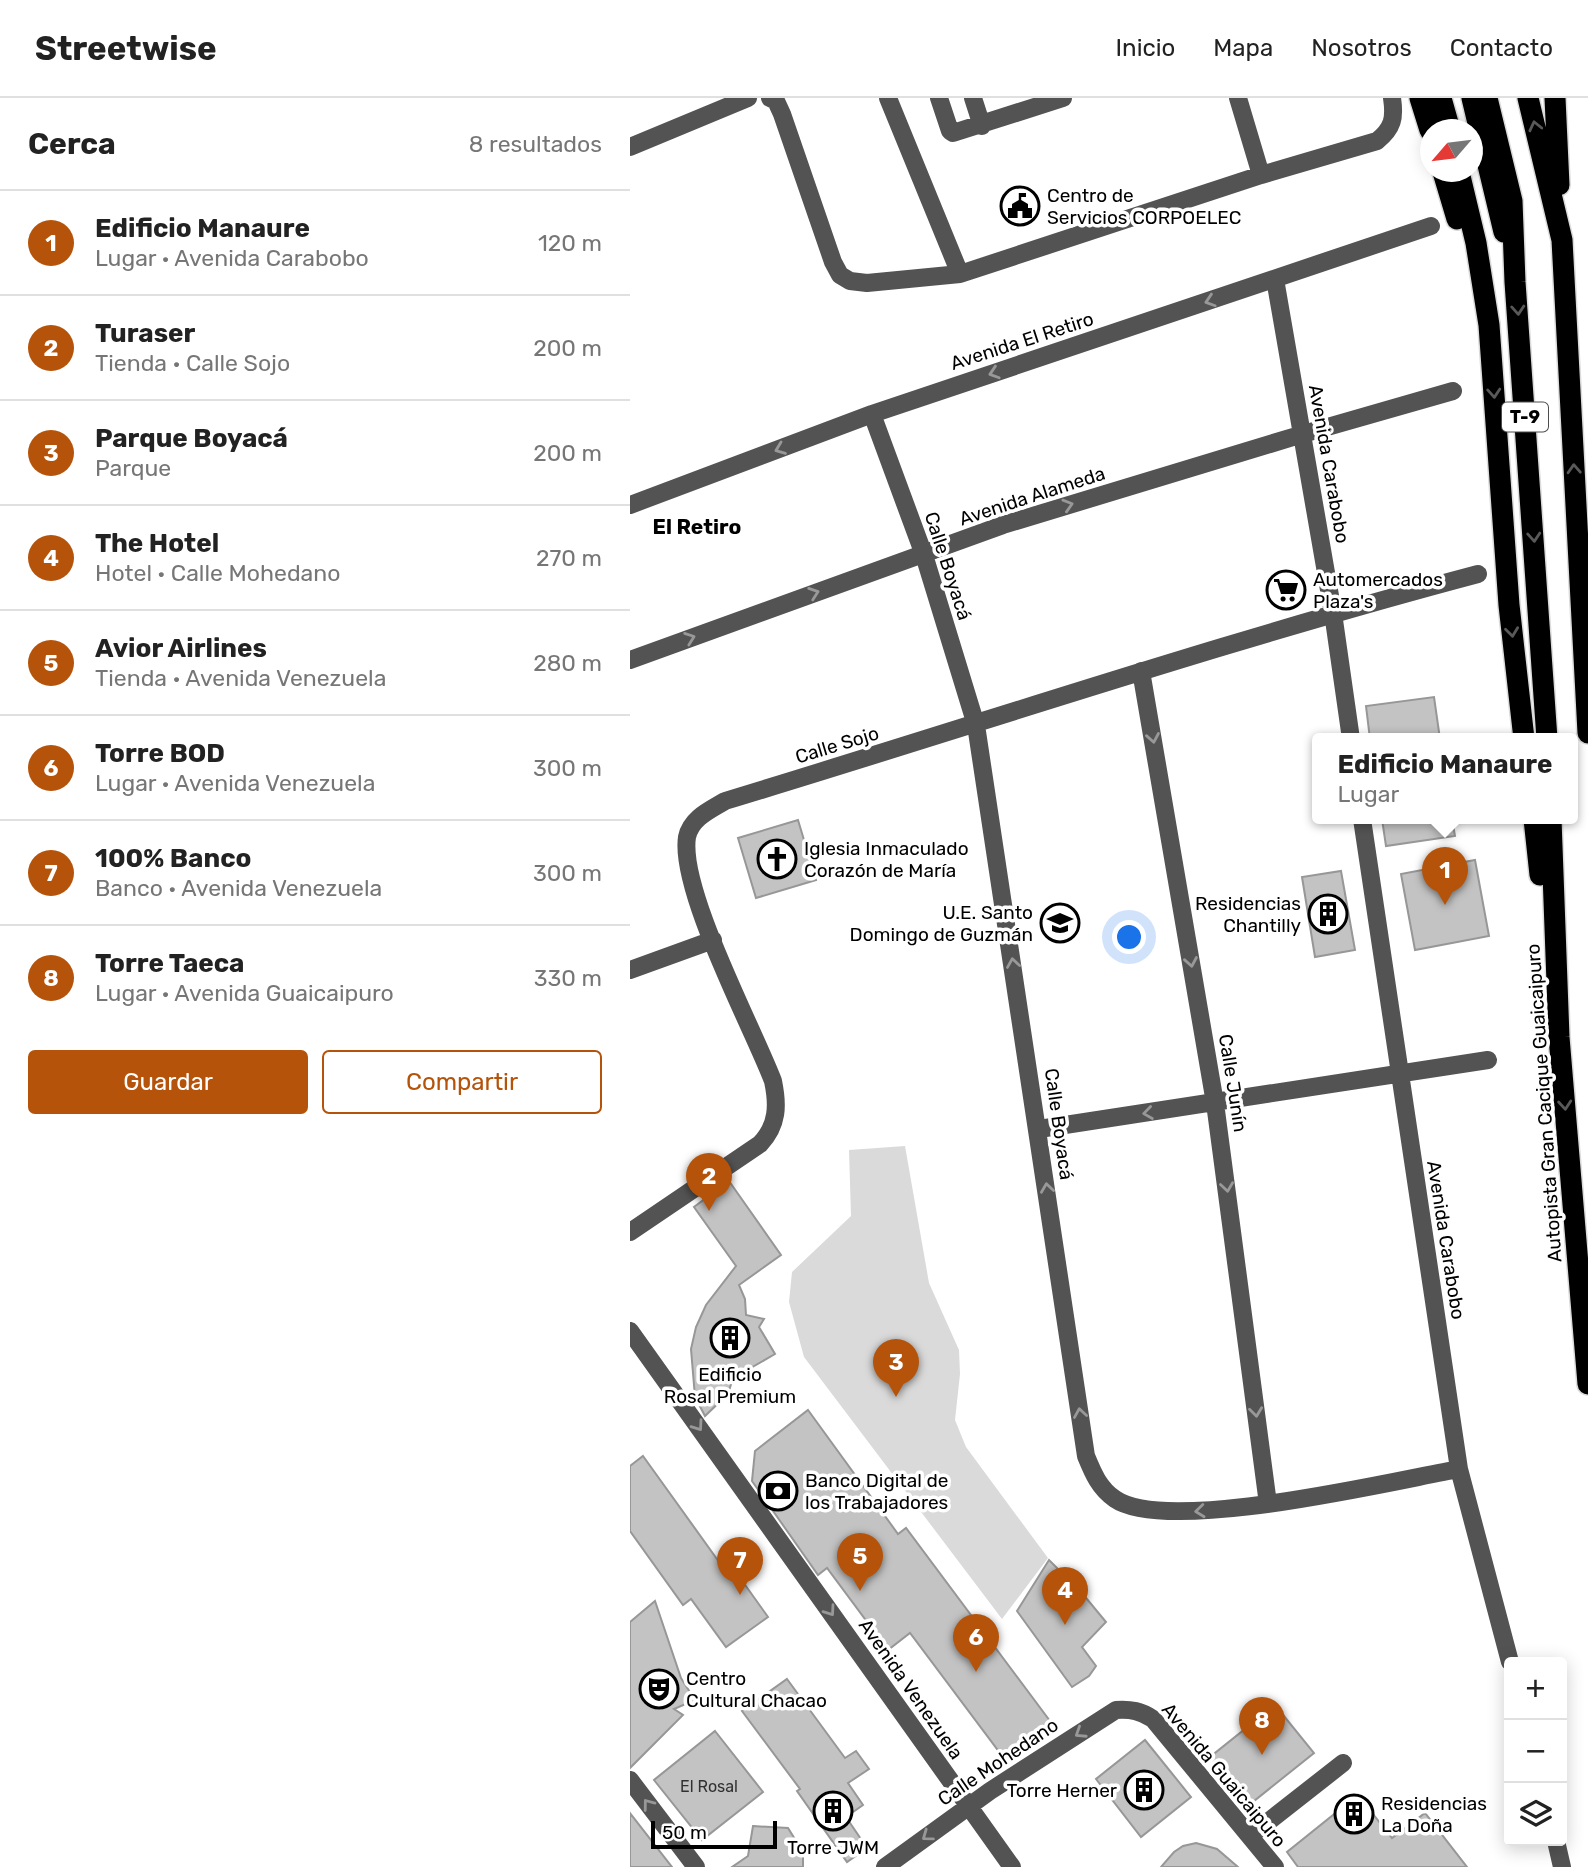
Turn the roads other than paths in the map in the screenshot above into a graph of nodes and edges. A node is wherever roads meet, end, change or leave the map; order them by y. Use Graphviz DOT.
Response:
graph roads {
  1 [pos="748,98"];
  2 [pos="770,98"];
  3 [pos="888,98"];
  4 [pos="939,98"];
  5 [pos="973,98"];
  6 [pos="1063,98"];
  7 [pos="1238,98"];
  8 [pos="1392,98"];
  9 [pos="1420,98"];
  10 [pos="1441,98"];
  11 [pos="1472,98"];
  12 [pos="1487,98"];
  13 [pos="1528,98"];
  14 [pos="1555,98"];
  15 [pos="1031,103"];
  16 [pos="1427,119"];
  17 [pos="1447,119"];
  18 [pos="982,126"];
  19 [pos="630,147"];
  20 [pos="1262,175"];
  21 [pos="1446,182"];
  22 [pos="1461,182"];
  23 [pos="1431,226"];
  24 [pos="1562,240"];
  25 [pos="960,274"];
  26 [pos="1275,279"];
  27 [pos="1516,282"];
  28 [pos="1489,325"];
  29 [pos="1453,391"];
  30 [pos="872,414"];
  31 [pos="1303,434"];
  32 [pos="630,506"];
  33 [pos="924,555"];
  34 [pos="1478,574"];
  35 [pos="1333,612"];
  36 [pos="630,660"];
  37 [pos="1141,671"];
  38 [pos="976,725"];
  39 [pos="1350,733"];
  40 [pos="1523,733"];
  41 [pos="1547,733"];
  42 [pos="1588,733"];
  43 [pos="1363,824"];
  44 [pos="1535,824"];
  45 [pos="1551,824"];
  46 [pos="713,940"];
  47 [pos="630,970"];
  48 [pos="1559,1037"];
  49 [pos="1488,1060"];
  50 [pos="1399,1072"];
  51 [pos="1216,1103"];
  52 [pos="1039,1129"];
  53 [pos="630,1232"];
  54 [pos="630,1331"];
  55 [pos="1588,1384"];
  56 [pos="1459,1469"];
  57 [pos="1268,1504"];
  58 [pos="1509,1657"];
  59 [pos="1141,1711"];
  60 [pos="1343,1763"];
  61 [pos="630,1780"];
  62 [pos="969,1806"];
  63 [pos="1250,1836"];
  64 [pos="1557,1846"];
  65 [pos="696,1867"];
  66 [pos="885,1867"];
  67 [pos="1012,1867"];
  68 [pos="1275,1867"];
  69 [pos="1562,1867"];
  1 -- 19 [label="street"];
  2 -- 25 [label="street"];
  3 -- 25 [label="street"];
  4 -- 18 [label="street"];
  5 -- 18 [label="street"];
  6 -- 15 [label="street"];
  7 -- 20 [label="street"];
  8 -- 20 [label="street"];
  9 -- 16 [label="highway"];
  10 -- 17 [label="highway"];
  11 -- 27 [label="highway"];
  12 -- 27 [label="highway, T-9"];
  24 -- 13 [label="highway, T-9, one-way"];
  14 -- 24 [label="highway"];
  15 -- 18 [label="street"];
  20 -- 25 [label="street"];
  21 -- 28 [label="highway"];
  22 -- 28 [label="highway"];
  23 -- 26 [label="street, Avenida El Retiro"];
  42 -- 24 [label="highway, T-9, one-way"];
  26 -- 30 [label="street, Avenida El Retiro, one-way"];
  26 -- 31 [label="street, Avenida Carabobo"];
  27 -- 41 [label="highway, T-9, one-way"];
  28 -- 40 [label="highway, one-way"];
  29 -- 31 [label="street, Avenida Alameda"];
  30 -- 32 [label="street, Avenida El Retiro, one-way"];
  30 -- 33 [label="street, Calle Boyacá"];
  33 -- 31 [label="street, Avenida Alameda, one-way"];
  31 -- 35 [label="street, Avenida Carabobo"];
  36 -- 33 [label="street, Avenida Alameda, one-way"];
  33 -- 38 [label="street, Calle Boyacá"];
  34 -- 35 [label="street, Calle Sojo"];
  35 -- 37 [label="street, Calle Sojo"];
  35 -- 39 [label="street, Avenida Carabobo"];
  37 -- 38 [label="street, Calle Sojo"];
  37 -- 51 [label="street, Calle Junín, one-way"];
  38 -- 46 [label="street, Calle Sojo"];
  52 -- 38 [label="street, Calle Boyacá, one-way"];
  43 -- 50 [label="street, Avenida Carabobo"];
  44 -- 48 [label="highway"];
  45 -- 48 [label="highway, Autopista Gran Cacique Guaicaipuro"];
  46 -- 47 [label="street"];
  46 -- 53 [label="street, Calle Sojo"];
  48 -- 55 [label="highway, Autopista Gran Cacique Guaicaipuro, one-way"];
  49 -- 50 [label="street"];
  50 -- 51 [label="street"];
  50 -- 56 [label="street, Avenida Carabobo"];
  51 -- 52 [label="street, one-way"];
  51 -- 57 [label="street, Calle Junín, one-way"];
  57 -- 52 [label="street, Calle Boyacá, one-way"];
  54 -- 62 [label="street, Avenida Venezuela, one-way"];
  56 -- 57 [label="street, Calle Boyacá"];
  56 -- 58 [label="street, Avenida Carabobo"];
  59 -- 62 [label="street, Calle Mohedano, one-way"];
  59 -- 63 [label="street, Avenida Guaicaipuro"];
  60 -- 63 [label="street"];
  65 -- 61 [label="street, one-way"];
  62 -- 66 [label="street, Calle Mohedano, one-way"];
  62 -- 67 [label="street, Avenida Venezuela"];
  63 -- 68 [label="street, Avenida Guaicaipuro"];
  64 -- 69 [label="street"];
}
